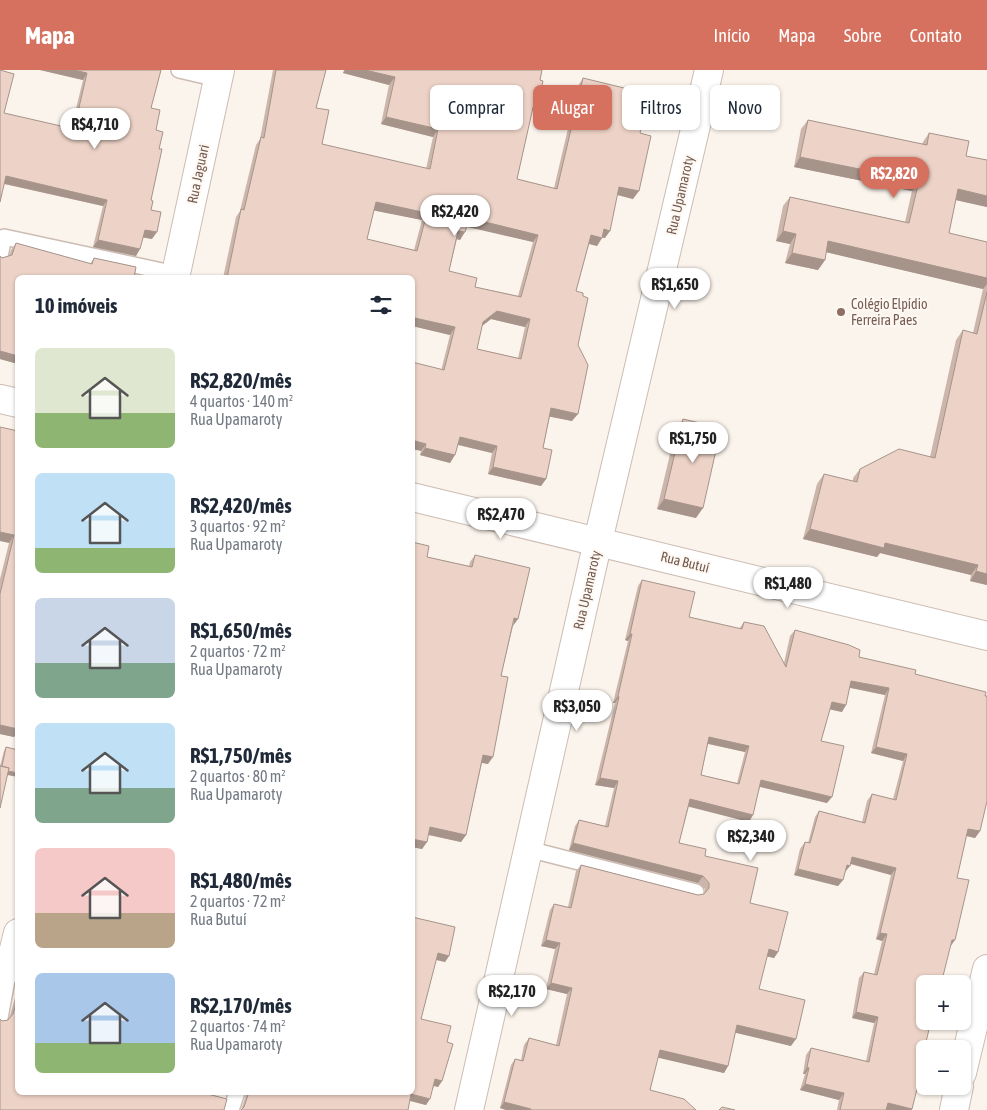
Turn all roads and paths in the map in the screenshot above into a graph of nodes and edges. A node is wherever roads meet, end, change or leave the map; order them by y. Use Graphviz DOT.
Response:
graph roads {
  1 [pos="179,70"];
  2 [pos="709,70"];
  3 [pos="219,74"];
  4 [pos="0,256"];
  5 [pos="172,275"];
  6 [pos="176,275"];
  7 [pos="0,399"];
  8 [pos="15,402"];
  9 [pos="415,498"];
  10 [pos="598,541"];
  11 [pos="987,636"];
  12 [pos="528,849"];
  13 [pos="696,892"];
  14 [pos="15,940"];
  15 [pos="4,968"];
  16 [pos="987,969"];
  17 [pos="0,1018"];
  18 [pos="970,1040"];
  19 [pos="236,1095"];
  20 [pos="958,1095"];
  21 [pos="231,1110"];
  22 [pos="469,1110"];
  23 [pos="954,1110"];
  1 -- 3 [label="lane"];
  2 -- 10 [label="street, Rua Upamaroty"];
  3 -- 6 [label="street, Rua Jaguari"];
  4 -- 5 [label="lane"];
  7 -- 8 [label="street"];
  9 -- 10 [label="street, Rua Butuí"];
  10 -- 11 [label="street, Rua Butuí"];
  10 -- 12 [label="street, Rua Upamaroty"];
  12 -- 13 [label="lane"];
  12 -- 22 [label="street, Rua Upamaroty"];
  14 -- 15 [label="street"];
  15 -- 17 [label="lane"];
  16 -- 18 [label="street"];
  19 -- 21 [label="lane"];
  20 -- 23 [label="street"];
}
